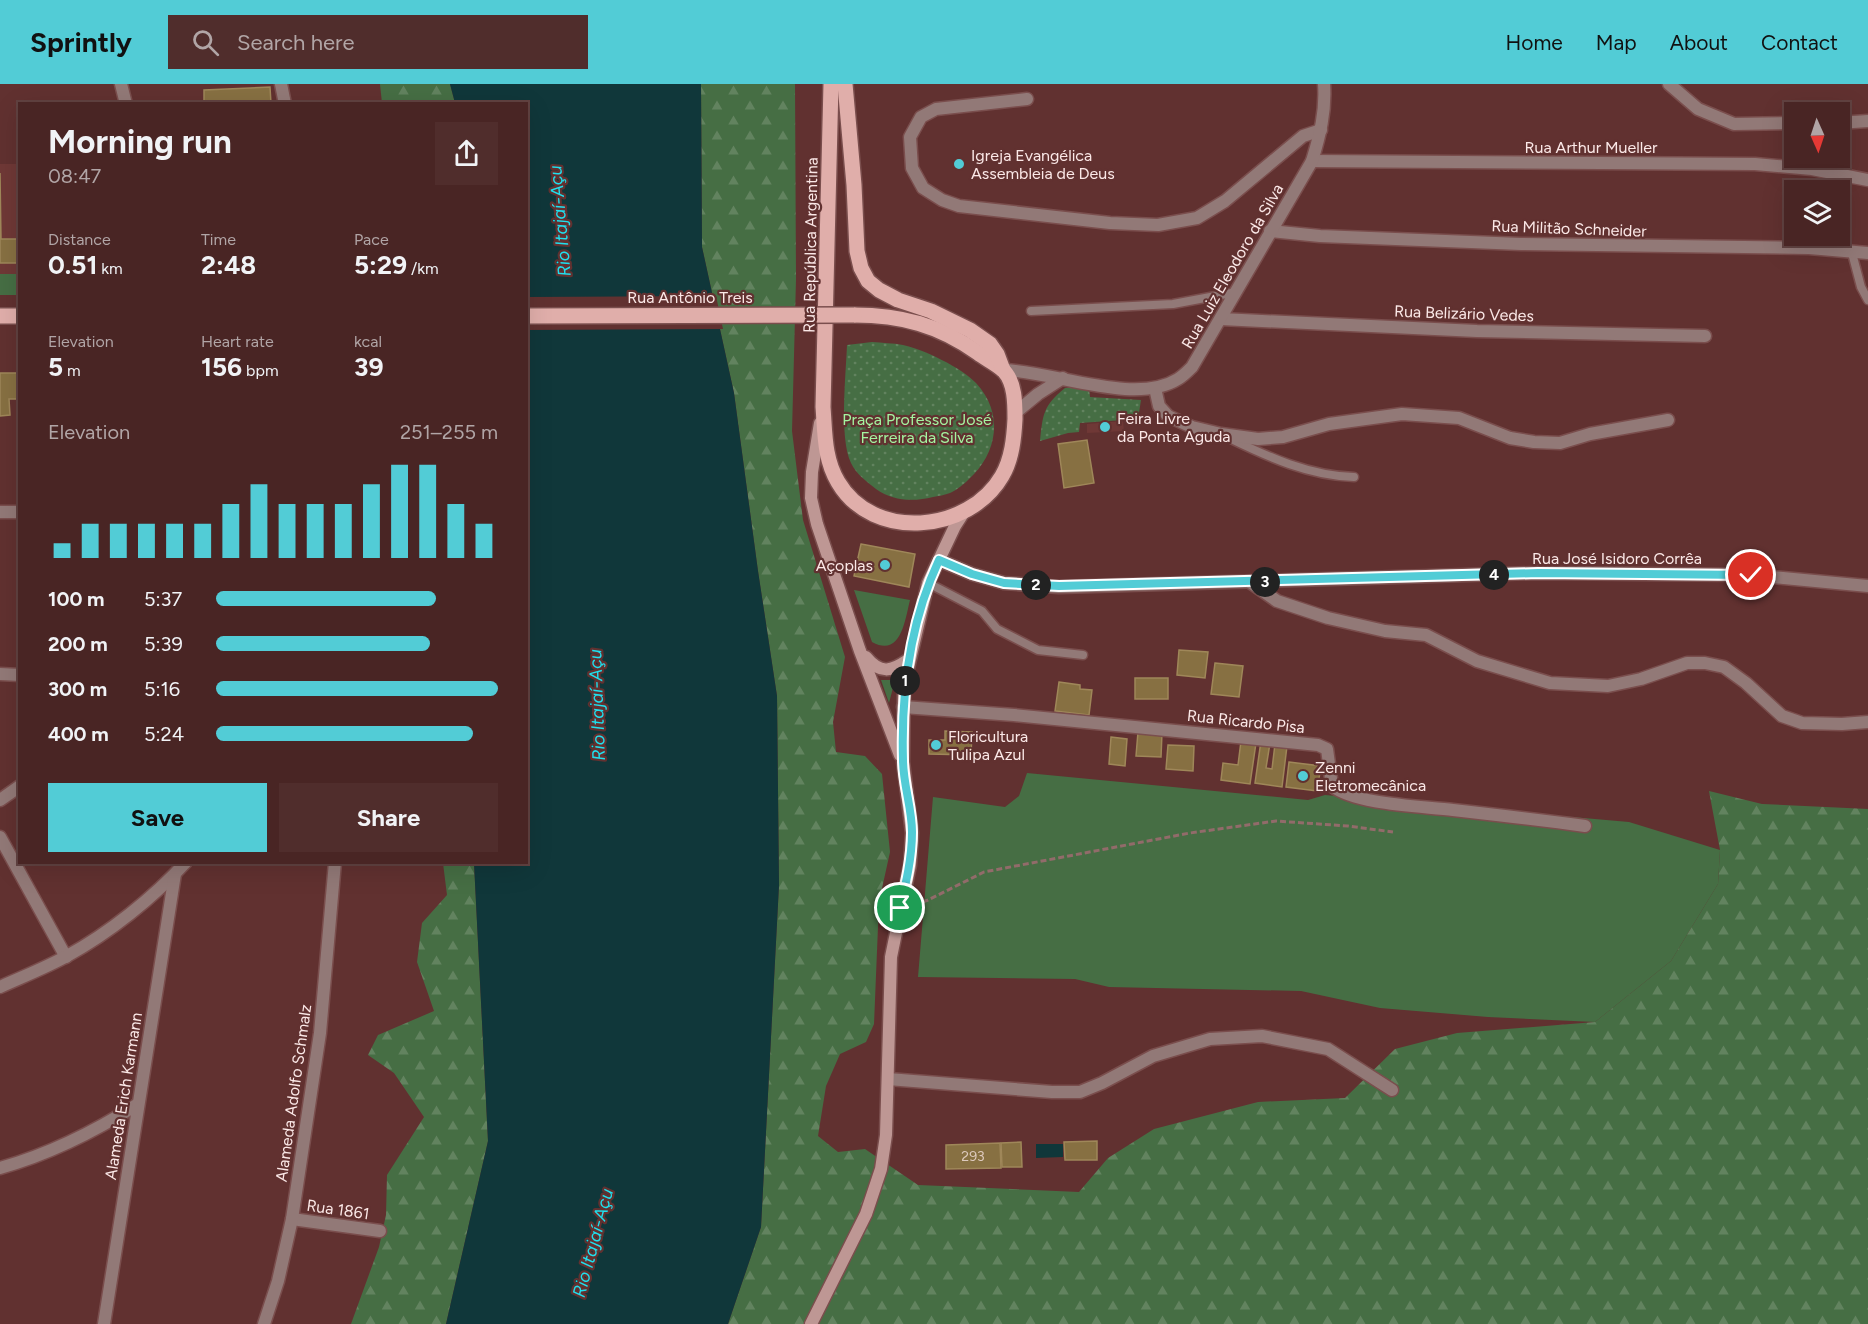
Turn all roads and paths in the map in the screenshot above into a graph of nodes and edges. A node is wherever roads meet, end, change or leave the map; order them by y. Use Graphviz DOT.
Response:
graph roads {
  1 [pos="121,84"];
  2 [pos="281,84"];
  3 [pos="831,84"];
  4 [pos="844,84"];
  5 [pos="1324,84"];
  6 [pos="1669,84"];
  7 [pos="1027,99"];
  8 [pos="126,102"];
  9 [pos="285,102"];
  10 [pos="1868,121"];
  11 [pos="1850,122"];
  12 [pos="1784,123"];
  13 [pos="1321,130"];
  14 [pos="1312,161"];
  15 [pos="1868,180"];
  16 [pos="1270,231"];
  17 [pos="1852,253"];
  18 [pos="1868,253"];
  19 [pos="1237,292"];
  20 [pos="1868,300"];
  21 [pos="1031,310"];
  22 [pos="0,316"];
  23 [pos="18,316"];
  24 [pos="528,316"];
  25 [pos="1221,319"];
  26 [pos="1705,336"];
  27 [pos="1003,370"];
  28 [pos="1063,378"];
  29 [pos="1155,388"];
  30 [pos="823,407"];
  31 [pos="1015,413"];
  32 [pos="1668,420"];
  33 [pos="1221,434"];
  34 [pos="1354,477"];
  35 [pos="0,512"];
  36 [pos="18,512"];
  37 [pos="964,512"];
  38 [pos="939,560"];
  39 [pos="1250,582"];
  40 [pos="928,583"];
  41 [pos="1865,584"];
  42 [pos="860,651"];
  43 [pos="1083,655"];
  44 [pos="908,660"];
  45 [pos="0,674"];
  46 [pos="18,675"];
  47 [pos="903,707"];
  48 [pos="1868,722"];
  49 [pos="903,762"];
  50 [pos="18,787"];
  51 [pos="0,800"];
  52 [pos="1585,826"];
  53 [pos="1393,832"];
  54 [pos="0,837"];
  55 [pos="184,864"];
  56 [pos="335,864"];
  57 [pos="175,874"];
  58 [pos="900,908"];
  59 [pos="66,957"];
  60 [pos="0,987"];
  61 [pos="888,1079"];
  62 [pos="1392,1090"];
  63 [pos="138,1104"];
  64 [pos="0,1168"];
  65 [pos="292,1219"];
  66 [pos="380,1231"];
  67 [pos="104,1324"];
  68 [pos="264,1324"];
  69 [pos="811,1324"];
  1 -- 8 [label="street"];
  2 -- 9 [label="street"];
  3 -- 30 [label="main road, Rua República Argentina"];
  4 -- 27 [label="main road, Rua República Argentina"];
  5 -- 13 [label="street, Rua Luiz Eleodoro da Silva"];
  6 -- 12 [label="street"];
  7 -- 13 [label="street"];
  10 -- 11 [label="street"];
  13 -- 14 [label="street, Rua Luiz Eleodoro da Silva"];
  14 -- 15 [label="street, Rua Arthur Mueller"];
  14 -- 16 [label="street, Rua Luiz Eleodoro da Silva"];
  16 -- 17 [label="street, Rua Militão Schneider"];
  16 -- 19 [label="street, Rua Luiz Eleodoro da Silva"];
  17 -- 18 [label="street, Rua Militão Schneider"];
  17 -- 20 [label="lane"];
  19 -- 21 [label="lane"];
  19 -- 25 [label="street, Rua Luiz Eleodoro da Silva"];
  22 -- 23 [label="main road"];
  24 -- 27 [label="main road, Rua Antônio Treis, bridge"];
  25 -- 26 [label="street, Rua Belizário Vedes"];
  25 -- 29 [label="street, Rua Luiz Eleodoro da Silva"];
  27 -- 28 [label="street, Rua Luiz Eleodoro da Silva"];
  27 -- 31 [label="main road, Rua República Argentina"];
  28 -- 29 [label="street, Rua Luiz Eleodoro da Silva"];
  28 -- 31 [label="street"];
  29 -- 33 [label="street"];
  30 -- 37 [label="main road, Rua República Argentina"];
  30 -- 42 [label="main road"];
  31 -- 37 [label="main road, Rua República Argentina"];
  32 -- 33 [label="street"];
  33 -- 34 [label="lane"];
  35 -- 36 [label="street"];
  37 -- 38 [label="main road"];
  38 -- 39 [label="street, Rua José Isidoro Corrêa"];
  38 -- 40 [label="main road"];
  39 -- 41 [label="street, Rua José Isidoro Corrêa"];
  39 -- 48 [label="street"];
  40 -- 43 [label="lane"];
  40 -- 44 [label="main road"];
  42 -- 44 [label="main road"];
  42 -- 49 [label="main road"];
  44 -- 47 [label="main road"];
  45 -- 46 [label="street"];
  47 -- 49 [label="main road"];
  47 -- 52 [label="street, Rua Ricardo Pisa"];
  49 -- 58 [label="main road"];
  50 -- 51 [label="street"];
  53 -- 58 [label="path"];
  54 -- 59 [label="street"];
  55 -- 57 [label="street"];
  56 -- 65 [label="street, Alameda Adolfo Schmalz"];
  57 -- 59 [label="street"];
  57 -- 63 [label="street, Alameda Erich Karmann"];
  58 -- 61 [label="main road"];
  59 -- 60 [label="street"];
  61 -- 62 [label="street"];
  61 -- 69 [label="main road"];
  63 -- 64 [label="street"];
  63 -- 67 [label="street, Alameda Erich Karmann"];
  65 -- 66 [label="street, Rua 1861"];
  65 -- 68 [label="street, Alameda Adolfo Schmalz"];
}
